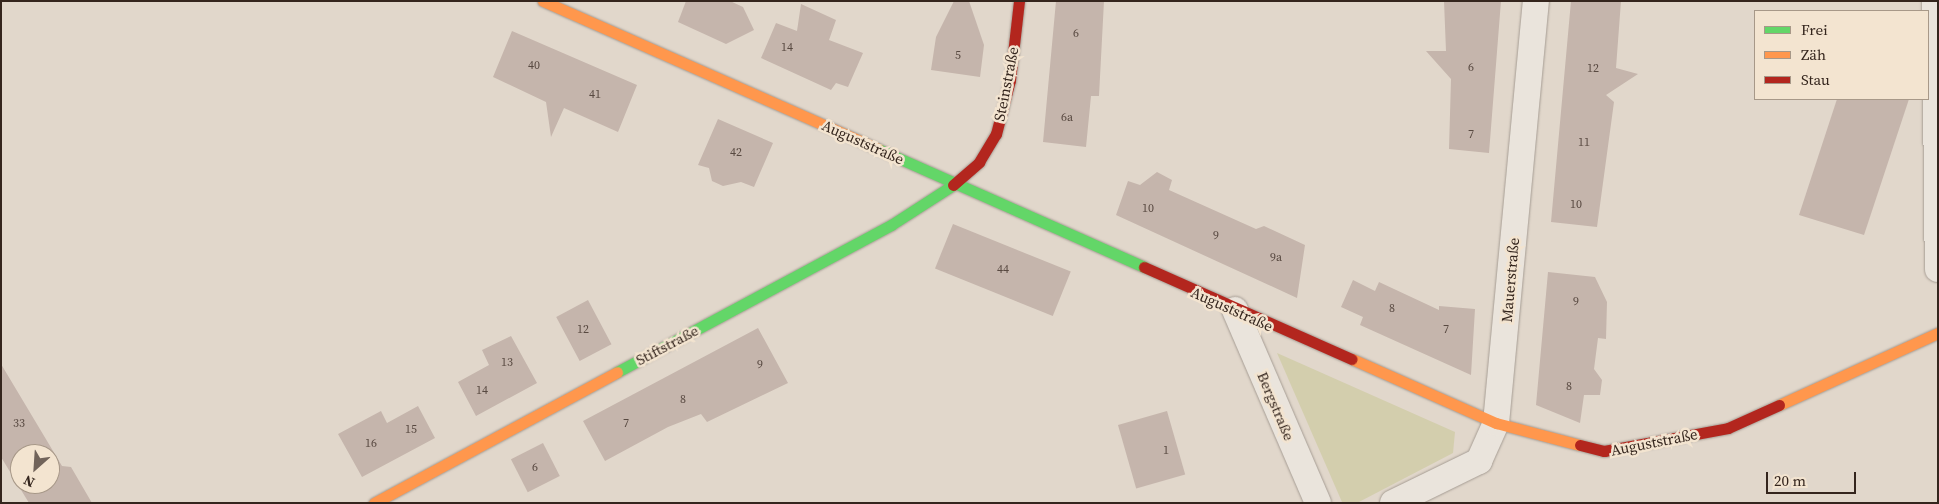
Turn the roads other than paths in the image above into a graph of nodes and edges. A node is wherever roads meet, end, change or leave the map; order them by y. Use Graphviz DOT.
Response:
graph roads {
  1 [pos="542,1"];
  2 [pos="1019,1"];
  3 [pos="1536,1"];
  4 [pos="1935,1"];
  5 [pos="957,183"];
  6 [pos="1938,269"];
  7 [pos="1235,310"];
  8 [pos="1938,333"];
  9 [pos="1496,423"];
  10 [pos="374,503"];
  11 [pos="1318,503"];
  12 [pos="1393,503"];
  1 -- 5 [label="street, Auguststraße"];
  2 -- 5 [label="street, Steinstraße"];
  3 -- 9 [label="street, Mauerstraße"];
  4 -- 6 [label="street"];
  5 -- 7 [label="street, Auguststraße"];
  5 -- 10 [label="street, Stiftstraße"];
  7 -- 9 [label="street, Auguststraße"];
  7 -- 11 [label="street, Bergstraße"];
  8 -- 9 [label="street, Auguststraße"];
  9 -- 12 [label="street, Mauerstraße"];
}
